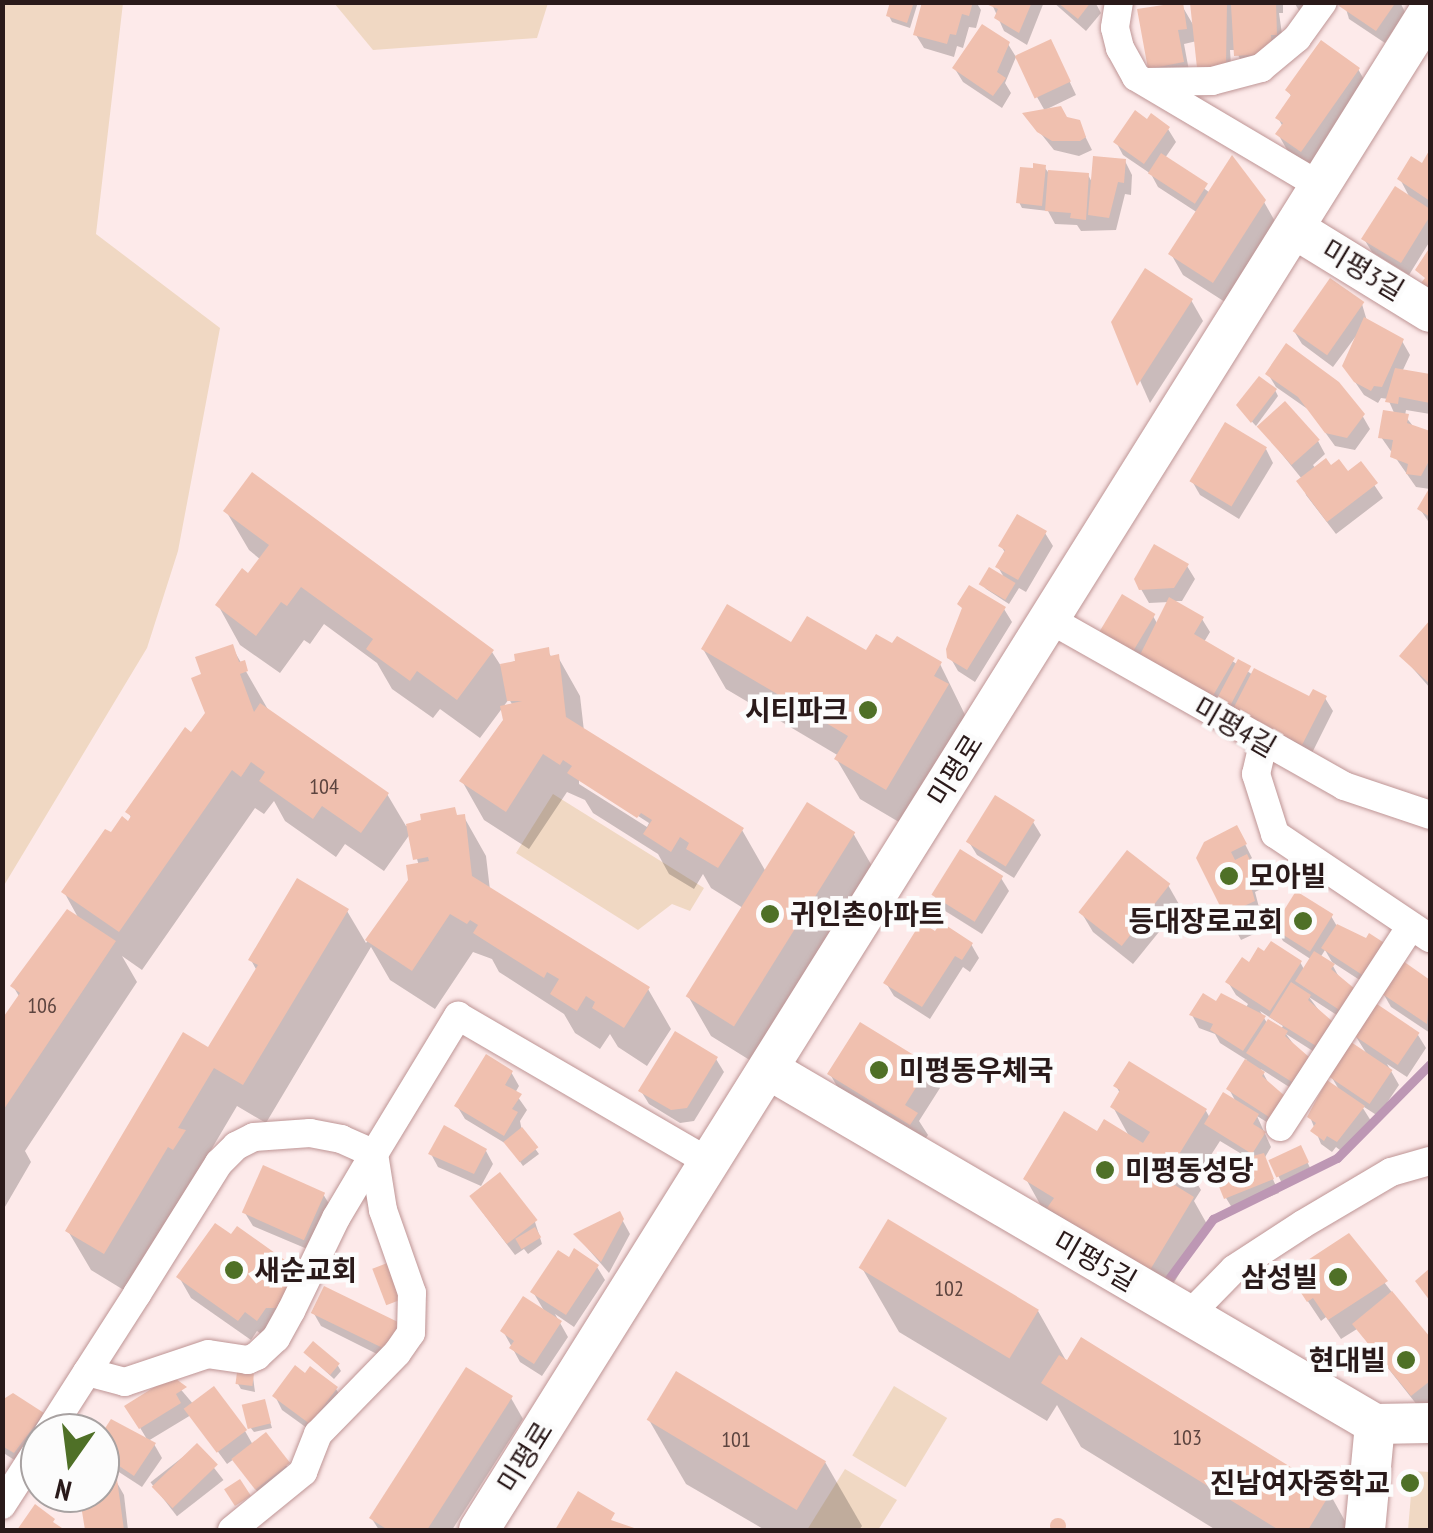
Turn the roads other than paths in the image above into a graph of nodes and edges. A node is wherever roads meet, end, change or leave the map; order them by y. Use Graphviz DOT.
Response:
graph roads {
  1 [pos="1119,2"];
  2 [pos="1323,2"];
  3 [pos="1430,10"];
  4 [pos="1144,82"];
  5 [pos="1320,186"];
  6 [pos="1294,229"];
  7 [pos="1430,312"];
  8 [pos="1049,619"];
  9 [pos="1263,744"];
  10 [pos="1430,815"];
  11 [pos="1421,932"];
  12 [pos="768,1069"];
  13 [pos="1280,1127"];
  14 [pos="374,1154"];
  15 [pos="1430,1161"];
  16 [pos="709,1162"];
  17 [pos="1189,1315"];
  18 [pos="87,1372"];
  19 [pos="61,1413"];
  20 [pos="1430,1423"];
  21 [pos="1374,1424"];
  22 [pos="20,1477"];
  23 [pos="2,1505"];
  24 [pos="232,1530"];
  25 [pos="478,1530"];
  26 [pos="1365,1530"];
  1 -- 4 [label="street"];
  2 -- 4 [label="street"];
  3 -- 5 [label="street, 미평로"];
  4 -- 5 [label="street"];
  5 -- 6 [label="street, 미평로"];
  6 -- 7 [label="street, 미평3길"];
  6 -- 8 [label="street, 미평로"];
  8 -- 9 [label="street, 미평4길"];
  8 -- 12 [label="street, 미평로"];
  9 -- 10 [label="street, 미평4길"];
  9 -- 11 [label="street"];
  11 -- 13 [label="street"];
  12 -- 16 [label="street, 미평로"];
  12 -- 17 [label="street, 미평5길"];
  14 -- 16 [label="street"];
  14 -- 18 [label="street"];
  14 -- 18 [label="street"];
  14 -- 24 [label="street"];
  15 -- 17 [label="street"];
  16 -- 25 [label="street, 미평로"];
  17 -- 21 [label="street, 미평5길"];
  18 -- 19 [label="street"];
  20 -- 21 [label="street"];
  21 -- 26 [label="street"];
  22 -- 23 [label="street"];
}
